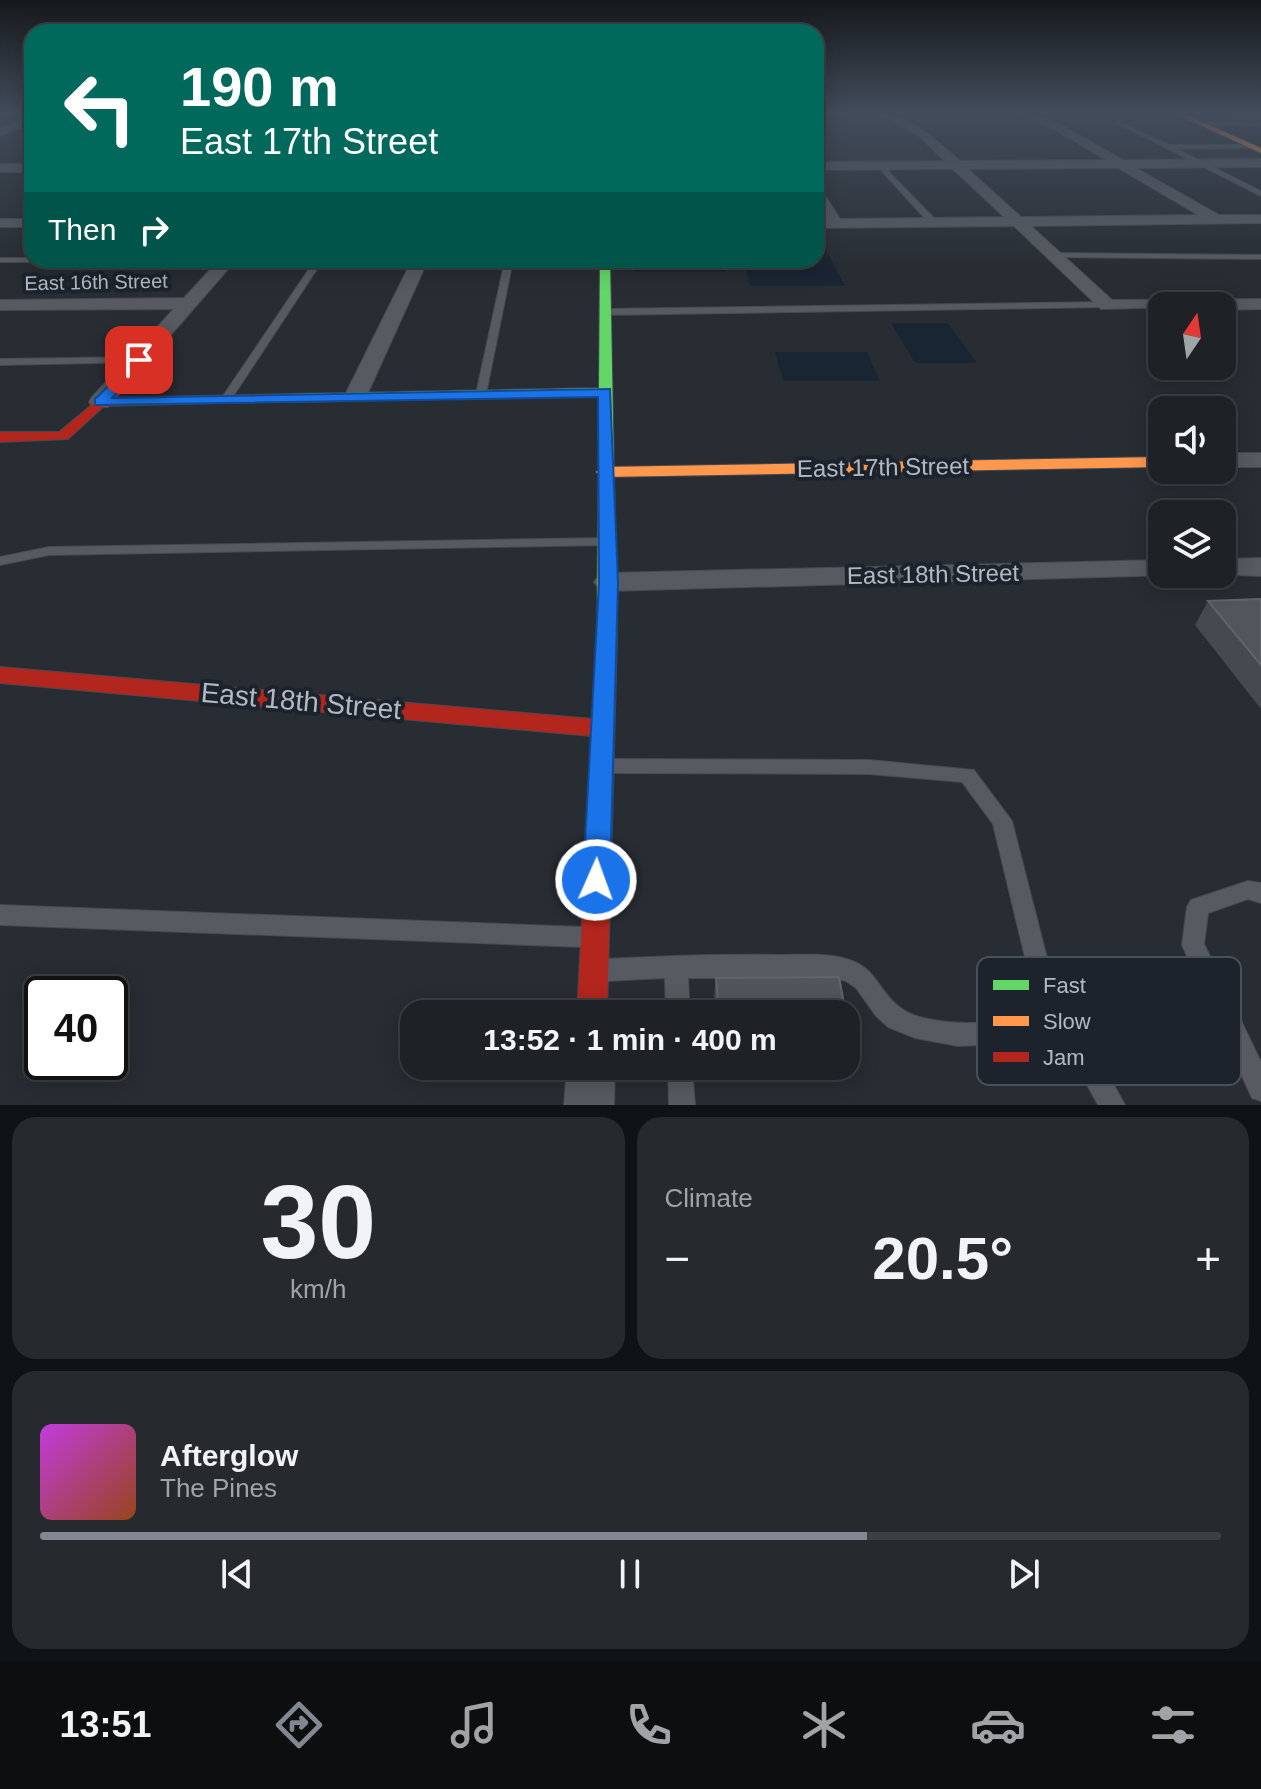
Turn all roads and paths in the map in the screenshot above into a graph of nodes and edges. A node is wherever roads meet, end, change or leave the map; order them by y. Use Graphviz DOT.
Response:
graph roads {
  1 [pos="959,165"];
  2 [pos="824,166"];
  3 [pos="880,166"];
  4 [pos="914,166"];
  5 [pos="1124,166"];
  6 [pos="1205,166"];
  7 [pos="0,168"];
  8 [pos="24,168"];
  9 [pos="1261,194"];
  10 [pos="824,205"];
  11 [pos="24,214"];
  12 [pos="1261,219"];
  13 [pos="1215,220"];
  14 [pos="1020,222"];
  15 [pos="6,223"];
  16 [pos="934,223"];
  17 [pos="824,224"];
  18 [pos="836,224"];
  19 [pos="1055,255"];
  20 [pos="1261,257"];
  21 [pos="0,260"];
  22 [pos="24,260"];
  23 [pos="221,268"];
  24 [pos="314,268"];
  25 [pos="416,268"];
  26 [pos="507,268"];
  27 [pos="605,268"];
  28 [pos="192,303"];
  29 [pos="1261,304"];
  30 [pos="0,305"];
  31 [pos="1107,305"];
  32 [pos="605,312"];
  33 [pos="139,360"];
  34 [pos="0,362"];
  35 [pos="605,392"];
  36 [pos="481,394"];
  37 [pos="356,395"];
  38 [pos="226,399"];
  39 [pos="100,402"];
  40 [pos="0,437"];
  41 [pos="1236,460"];
  42 [pos="1261,460"];
  43 [pos="1148,462"];
  44 [pos="604,472"];
  45 [pos="607,542"];
  46 [pos="0,561"];
  47 [pos="1261,567"];
  48 [pos="1236,568"];
  49 [pos="1148,569"];
  50 [pos="609,582"];
  51 [pos="0,675"];
  52 [pos="601,728"];
  53 [pos="600,766"];
  54 [pos="1261,893"];
  55 [pos="0,915"];
  56 [pos="595,937"];
  57 [pos="1036,957"];
  58 [pos="1199,957"];
  59 [pos="676,966"];
  60 [pos="594,971"];
  61 [pos="593,1000"];
  62 [pos="677,1000"];
  63 [pos="977,1032"];
  64 [pos="1241,1047"];
  65 [pos="590,1080"];
  66 [pos="681,1080"];
  67 [pos="1101,1085"];
  68 [pos="1261,1089"];
  69 [pos="589,1105"];
  70 [pos="682,1105"];
  71 [pos="1112,1105"];
  1 -- 14 [label="street"];
  2 -- 3 [label="street"];
  3 -- 4 [label="street"];
  3 -- 16 [label="lane"];
  5 -- 13 [label="street"];
  6 -- 9 [label="lane"];
  7 -- 8 [label="street"];
  10 -- 18 [label="street"];
  11 -- 15 [label="street"];
  12 -- 13 [label="street"];
  13 -- 14 [label="street"];
  14 -- 16 [label="street"];
  14 -- 19 [label="street"];
  16 -- 18 [label="street"];
  17 -- 18 [label="street"];
  19 -- 20 [label="lane"];
  19 -- 31 [label="street"];
  21 -- 22 [label="lane"];
  23 -- 28 [label="street"];
  24 -- 38 [label="lane"];
  25 -- 37 [label="street"];
  26 -- 36 [label="lane"];
  27 -- 32 [label="street"];
  28 -- 30 [label="street, East 16th Street"];
  28 -- 33 [label="street"];
  29 -- 31 [label="street"];
  31 -- 32 [label="lane"];
  32 -- 35 [label="street"];
  33 -- 34 [label="lane"];
  33 -- 39 [label="street"];
  35 -- 36 [label="street"];
  35 -- 44 [label="street"];
  36 -- 37 [label="street"];
  37 -- 38 [label="street"];
  38 -- 39 [label="street"];
  39 -- 40 [label="street"];
  41 -- 42 [label="street"];
  43 -- 44 [label="street, East 17th Street"];
  44 -- 45 [label="street"];
  45 -- 46 [label="lane"];
  45 -- 50 [label="street"];
  47 -- 48 [label="street"];
  49 -- 50 [label="street, East 18th Street"];
  50 -- 52 [label="street"];
  51 -- 52 [label="street, East 18th Street"];
  52 -- 53 [label="street"];
  53 -- 56 [label="street"];
  53 -- 57 [label="lane"];
  54 -- 58 [label="lane"];
  55 -- 56 [label="lane"];
  56 -- 60 [label="street"];
  59 -- 60 [label="lane"];
  59 -- 62 [label="lane"];
  59 -- 63 [label="lane"];
  60 -- 61 [label="street"];
  64 -- 68 [label="lane"];
  65 -- 69 [label="street"];
  66 -- 70 [label="lane"];
  67 -- 71 [label="lane"];
}
